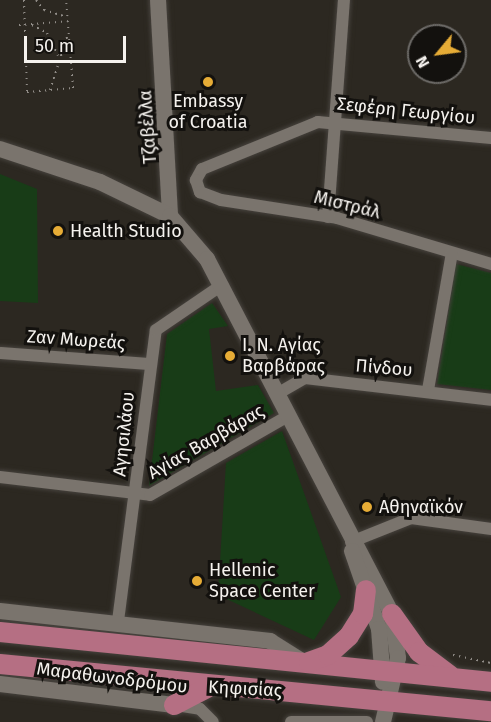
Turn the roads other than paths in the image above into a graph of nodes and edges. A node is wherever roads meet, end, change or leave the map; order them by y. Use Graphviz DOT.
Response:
graph roads {
  1 [pos="158,0"];
  2 [pos="344,0"];
  3 [pos="333,120"];
  4 [pos="491,138"];
  5 [pos="0,149"];
  6 [pos="196,186"];
  7 [pos="170,216"];
  8 [pos="328,217"];
  9 [pos="452,253"];
  10 [pos="491,264"];
  11 [pos="222,285"];
  12 [pos="0,353"];
  13 [pos="150,364"];
  14 [pos="428,390"];
  15 [pos="277,394"];
  16 [pos="491,400"];
  17 [pos="288,416"];
  18 [pos="0,477"];
  19 [pos="135,497"];
  20 [pos="491,529"];
  21 [pos="351,542"];
  22 [pos="366,590"];
  23 [pos="0,611"];
  24 [pos="392,614"];
  25 [pos="118,621"];
  26 [pos="0,632"];
  27 [pos="303,662"];
  28 [pos="0,664"];
  29 [pos="388,671"];
  30 [pos="458,678"];
  31 [pos="491,682"];
  32 [pos="0,684"];
  33 [pos="207,688"];
  34 [pos="387,699"];
  35 [pos="174,705"];
  36 [pos="491,711"];
  37 [pos="213,722"];
  38 [pos="291,722"];
  39 [pos="367,722"];
  40 [pos="384,722"];
  1 -- 7 [label="main road, Τζαβέλλα"];
  2 -- 3 [label="street"];
  3 -- 4 [label="street, Σεφέρη Γεωργίου"];
  3 -- 6 [label="street, Σεφέρη Γεωργίου"];
  3 -- 8 [label="street"];
  5 -- 7 [label="main road"];
  6 -- 8 [label="street, Μιστράλ"];
  7 -- 11 [label="main road"];
  8 -- 9 [label="street, Μιστράλ"];
  9 -- 10 [label="street, Μιστράλ"];
  9 -- 14 [label="street"];
  11 -- 13 [label="street, Αγησιλάου"];
  11 -- 15 [label="main road"];
  12 -- 13 [label="street, Ζαν Μωρεάς"];
  13 -- 19 [label="street, Αγησιλάου"];
  14 -- 15 [label="street, Πίνδου"];
  14 -- 16 [label="street, Πίνδου"];
  15 -- 17 [label="main road"];
  17 -- 19 [label="street, Αγίας Βαρβάρας"];
  17 -- 21 [label="main road"];
  18 -- 19 [label="street, Αγίας Βαρβάρας"];
  19 -- 25 [label="street, Αγησιλάου"];
  20 -- 21 [label="street"];
  21 -- 22 [label="main road"];
  21 -- 24 [label="main road"];
  22 -- 27 [label="main road"];
  22 -- 29 [label="main road"];
  23 -- 25 [label="main road, Κηφισίας"];
  24 -- 29 [label="main road"];
  24 -- 30 [label="main road"];
  25 -- 27 [label="main road, Κηφισίας"];
  26 -- 27 [label="main road, Κηφισίας"];
  27 -- 29 [label="main road, Κηφισίας"];
  28 -- 33 [label="main road, Κηφισίας"];
  29 -- 30 [label="main road, Κηφισίας"];
  29 -- 34 [label="main road"];
  30 -- 31 [label="main road, Κηφισίας"];
  32 -- 35 [label="main road, Μαραθωνοδρόμου"];
  33 -- 34 [label="main road, Κηφισίας"];
  33 -- 35 [label="main road"];
  34 -- 36 [label="main road, Κηφισίας"];
  34 -- 40 [label="main road"];
  35 -- 37 [label="street, Μαραθωνοδρόμου"];
  38 -- 39 [label="street"];
}
